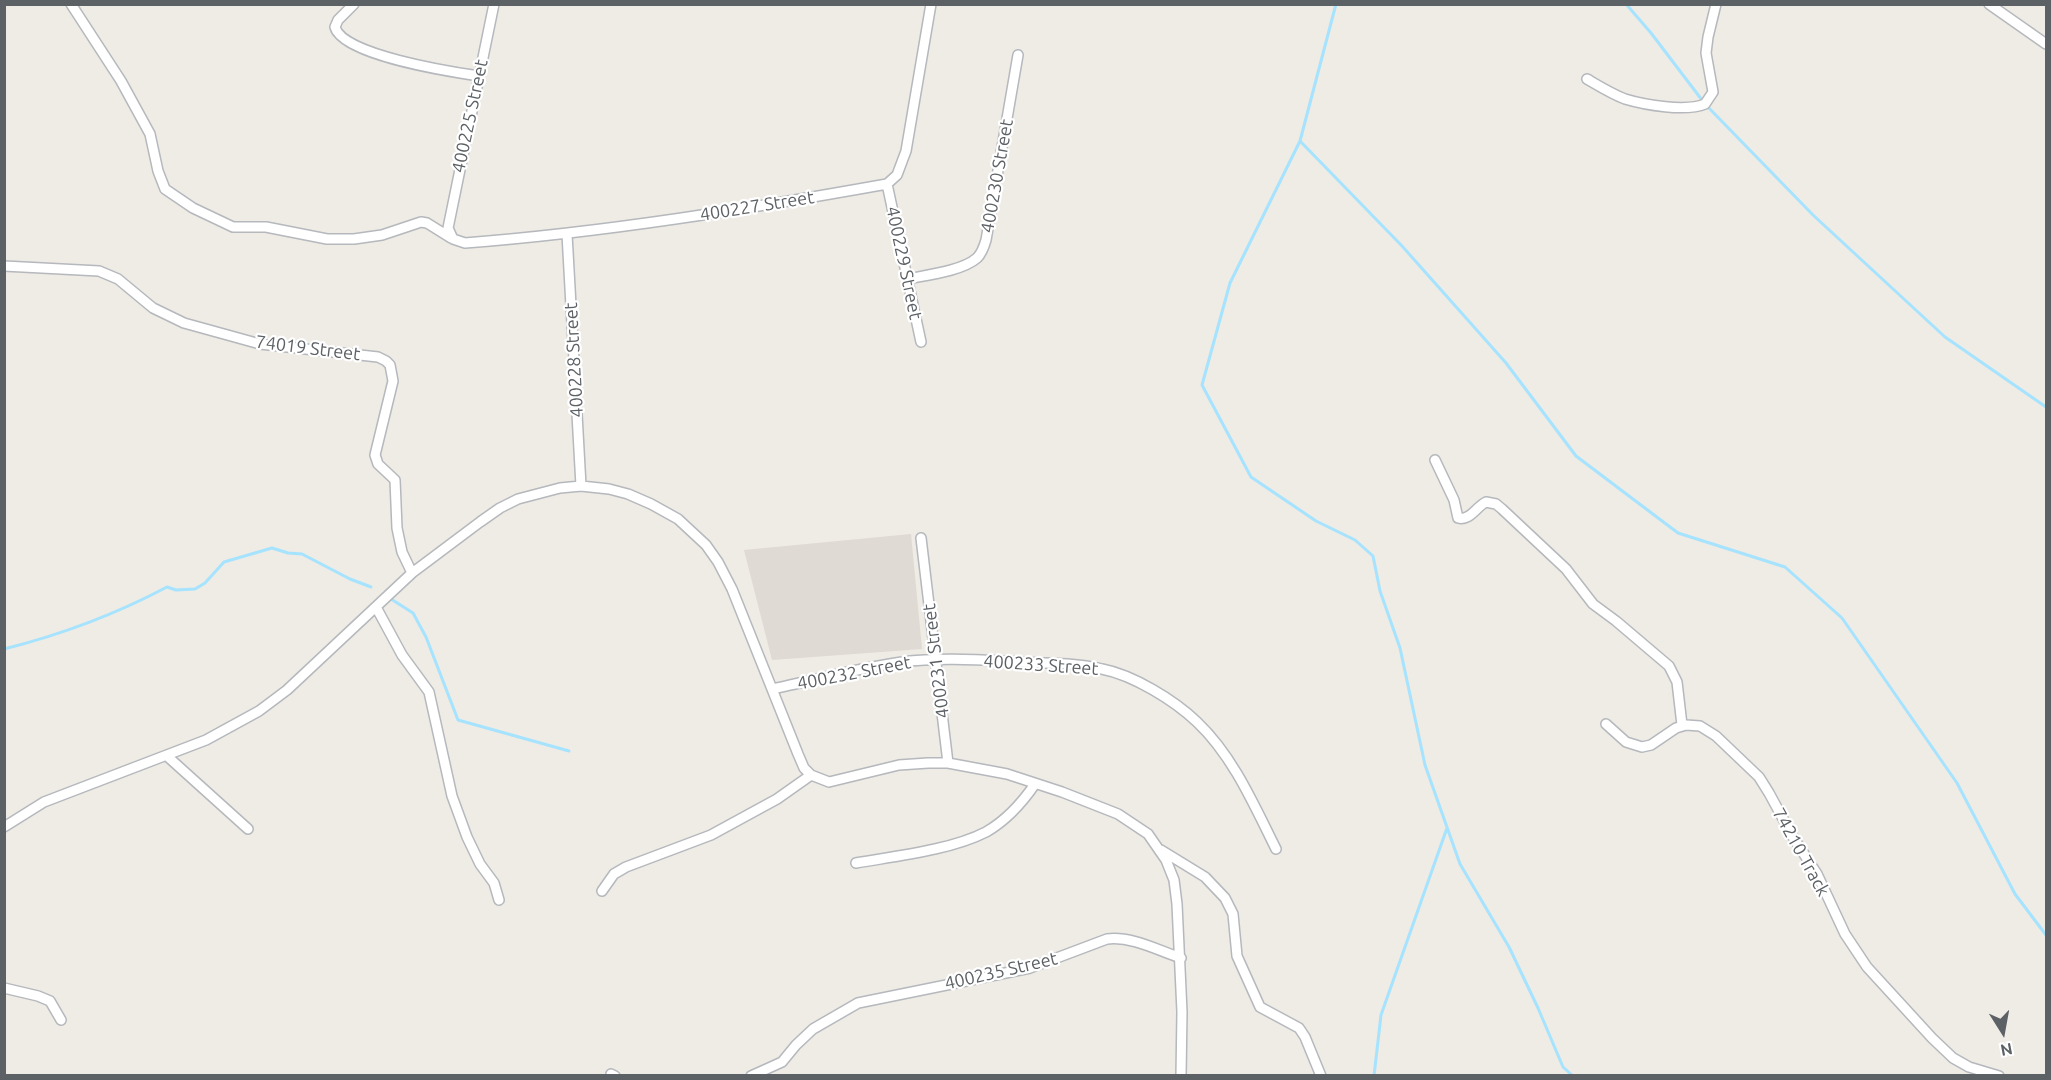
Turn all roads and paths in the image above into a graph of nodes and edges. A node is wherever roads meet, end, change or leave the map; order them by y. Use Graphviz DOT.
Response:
graph roads {
  1 [pos="70,4"];
  2 [pos="354,4"];
  3 [pos="932,4"];
  4 [pos="1716,4"];
  5 [pos="1989,4"];
  6 [pos="491,6"];
  7 [pos="2046,44"];
  8 [pos="1018,55"];
  9 [pos="478,76"];
  10 [pos="1587,79"];
  11 [pos="887,184"];
  12 [pos="567,234"];
  13 [pos="453,238"];
  14 [pos="4,266"];
  15 [pos="907,279"];
  16 [pos="921,342"];
  17 [pos="1435,460"];
  18 [pos="581,486"];
  19 [pos="921,538"];
  20 [pos="412,573"];
  21 [pos="376,607"];
  22 [pos="936,658"];
  23 [pos="772,689"];
  24 [pos="1606,724"];
  25 [pos="1683,725"];
  26 [pos="167,756"];
  27 [pos="948,763"];
  28 [pos="811,775"];
  29 [pos="1035,784"];
  30 [pos="4,827"];
  31 [pos="248,829"];
  32 [pos="1159,849"];
  33 [pos="1276,849"];
  34 [pos="856,863"];
  35 [pos="602,891"];
  36 [pos="500,900"];
  37 [pos="1181,958"];
  38 [pos="4,988"];
  39 [pos="61,1020"];
  40 [pos="1182,1075"];
  41 [pos="751,1076"];
  42 [pos="1321,1076"];
  43 [pos="1999,1076"];
  1 -- 13 [label="street"];
  2 -- 9 [label="street"];
  3 -- 11 [label="street"];
  4 -- 10 [label="street"];
  5 -- 7 [label="street"];
  6 -- 9 [label="street, 400225 Street"];
  8 -- 15 [label="street, 400230 Street"];
  9 -- 13 [label="street, 400225 Street"];
  11 -- 12 [label="street, 400227 Street"];
  11 -- 15 [label="street, 400229 Street"];
  12 -- 13 [label="street, 400227 Street"];
  12 -- 18 [label="street, 400228 Street"];
  14 -- 20 [label="street, 74019 Street"];
  15 -- 16 [label="street, 400229 Street"];
  17 -- 25 [label="street"];
  18 -- 20 [label="street"];
  18 -- 23 [label="street"];
  19 -- 22 [label="street, 400231 Street"];
  20 -- 21 [label="street"];
  21 -- 26 [label="street"];
  21 -- 36 [label="street"];
  22 -- 23 [label="street, 400232 Street"];
  22 -- 27 [label="street, 400231 Street"];
  22 -- 33 [label="street, 400233 Street"];
  23 -- 28 [label="street"];
  24 -- 25 [label="street"];
  25 -- 43 [label="street, 74210 Track"];
  26 -- 30 [label="street"];
  26 -- 31 [label="street"];
  27 -- 28 [label="street"];
  27 -- 29 [label="street"];
  28 -- 35 [label="street"];
  29 -- 32 [label="street"];
  29 -- 34 [label="street"];
  32 -- 37 [label="street"];
  32 -- 42 [label="street"];
  37 -- 40 [label="street"];
  37 -- 41 [label="street, 400235 Street"];
  38 -- 39 [label="street"];
}
